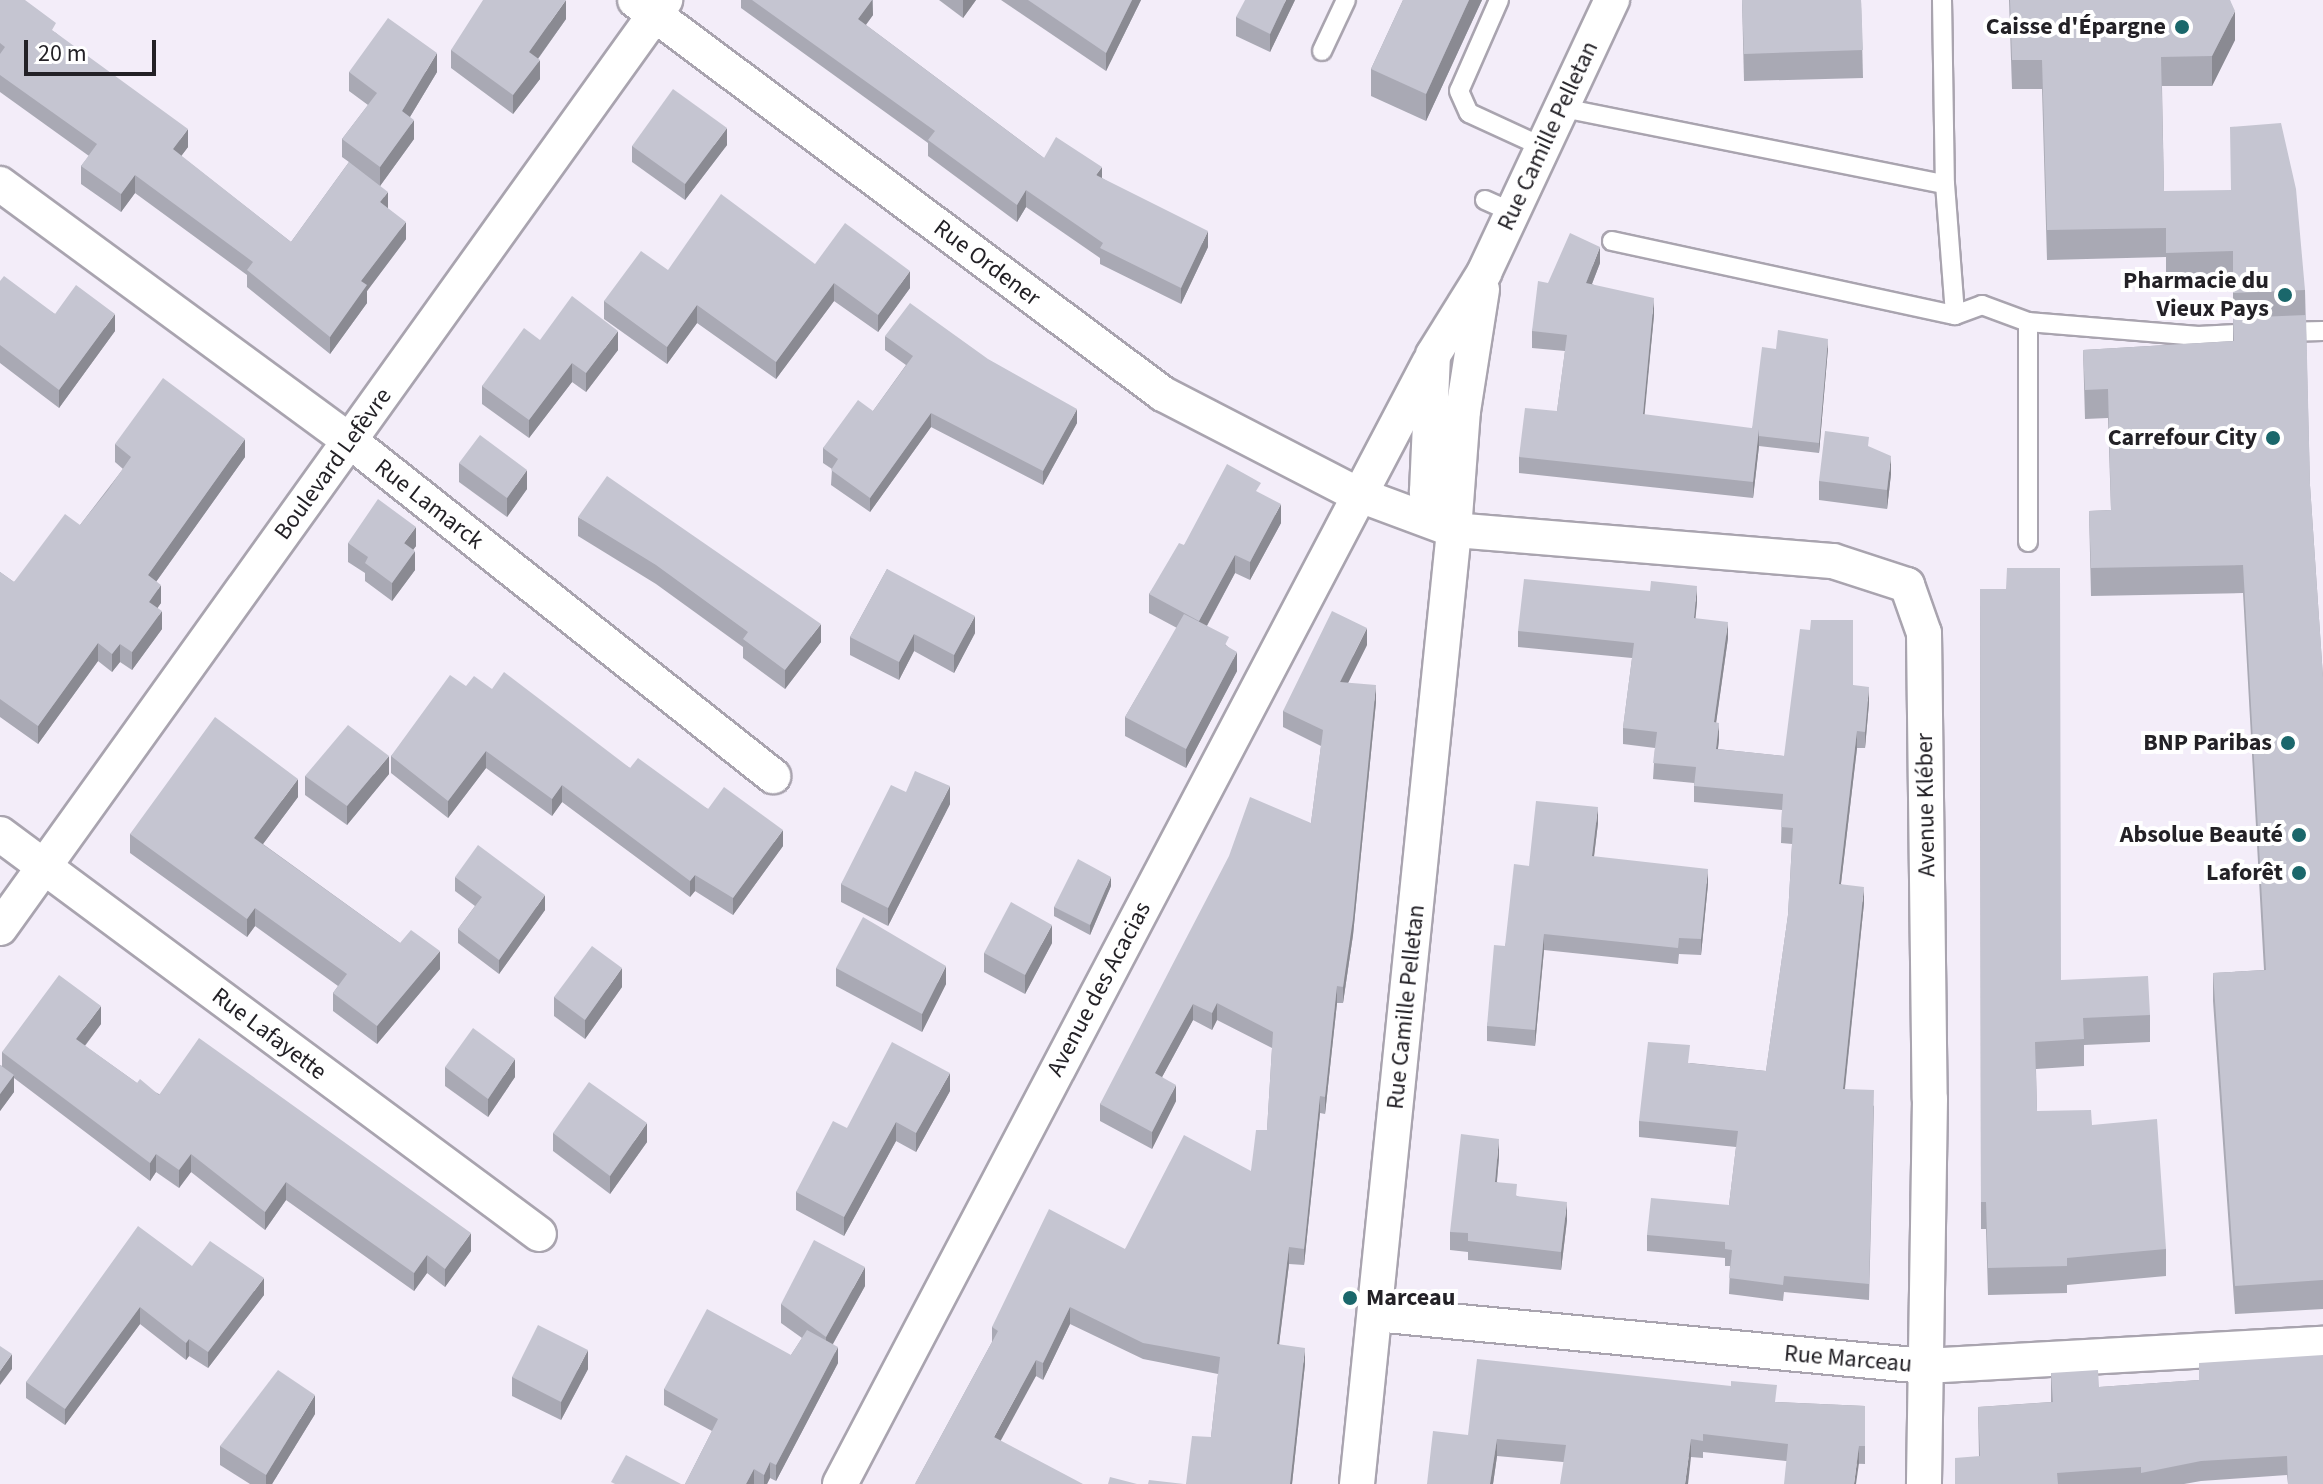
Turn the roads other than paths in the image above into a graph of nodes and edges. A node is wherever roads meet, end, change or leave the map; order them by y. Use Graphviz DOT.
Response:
graph roads {
  1 [pos="1346,0"];
  2 [pos="1499,0"];
  3 [pos="1612,0"];
  4 [pos="1942,0"];
  5 [pos="652,5"];
  6 [pos="1322,51"];
  7 [pos="1563,108"];
  8 [pos="1543,147"];
  9 [pos="0,184"];
  10 [pos="1945,184"];
  11 [pos="1612,241"];
  12 [pos="1484,273"];
  13 [pos="1955,315"];
  14 [pos="2028,322"];
  15 [pos="2323,331"];
  16 [pos="1433,355"];
  17 [pos="350,441"];
  18 [pos="1357,494"];
  19 [pos="1454,530"];
  20 [pos="2028,542"];
  21 [pos="773,776"];
  22 [pos="0,834"];
  23 [pos="45,867"];
  24 [pos="0,928"];
  25 [pos="539,1234"];
  26 [pos="1375,1314"];
  27 [pos="2323,1344"];
  28 [pos="1924,1366"];
  29 [pos="840,1484"];
  30 [pos="1357,1484"];
  31 [pos="1924,1484"];
  1 -- 6 [label="lane"];
  2 -- 8 [label="lane"];
  3 -- 7 [label="street, Rue Camille Pelletan"];
  4 -- 10 [label="lane"];
  5 -- 17 [label="street, Boulevard Lefèvre"];
  5 -- 18 [label="street, Rue Ordener"];
  7 -- 8 [label="street, Rue Camille Pelletan"];
  7 -- 10 [label="lane"];
  8 -- 12 [label="street, Rue Camille Pelletan"];
  9 -- 17 [label="street, Rue Lamarck"];
  10 -- 13 [label="lane"];
  11 -- 13 [label="lane"];
  12 -- 16 [label="street, Rue Camille Pelletan"];
  12 -- 19 [label="street, Rue Camille Pelletan"];
  13 -- 14 [label="lane"];
  14 -- 15 [label="lane"];
  14 -- 20 [label="lane"];
  16 -- 18 [label="street, Rue Camille Pelletan"];
  16 -- 19 [label="street, Rue Camille Pelletan"];
  17 -- 21 [label="street, Rue Lamarck"];
  17 -- 23 [label="street, Boulevard Lefèvre"];
  18 -- 19 [label="street, Rue Ordener"];
  18 -- 29 [label="street, Avenue des Acacias"];
  19 -- 26 [label="street, Rue Camille Pelletan"];
  19 -- 28 [label="street, Avenue Kléber"];
  22 -- 23 [label="street, Rue Lafayette"];
  23 -- 24 [label="street, Boulevard Lefèvre"];
  23 -- 25 [label="street, Rue Lafayette"];
  26 -- 28 [label="street, Rue Marceau"];
  26 -- 30 [label="street, Rue Camille Pelletan"];
  27 -- 28 [label="street, Rue Marceau"];
  28 -- 31 [label="street, Avenue Kléber"];
}
